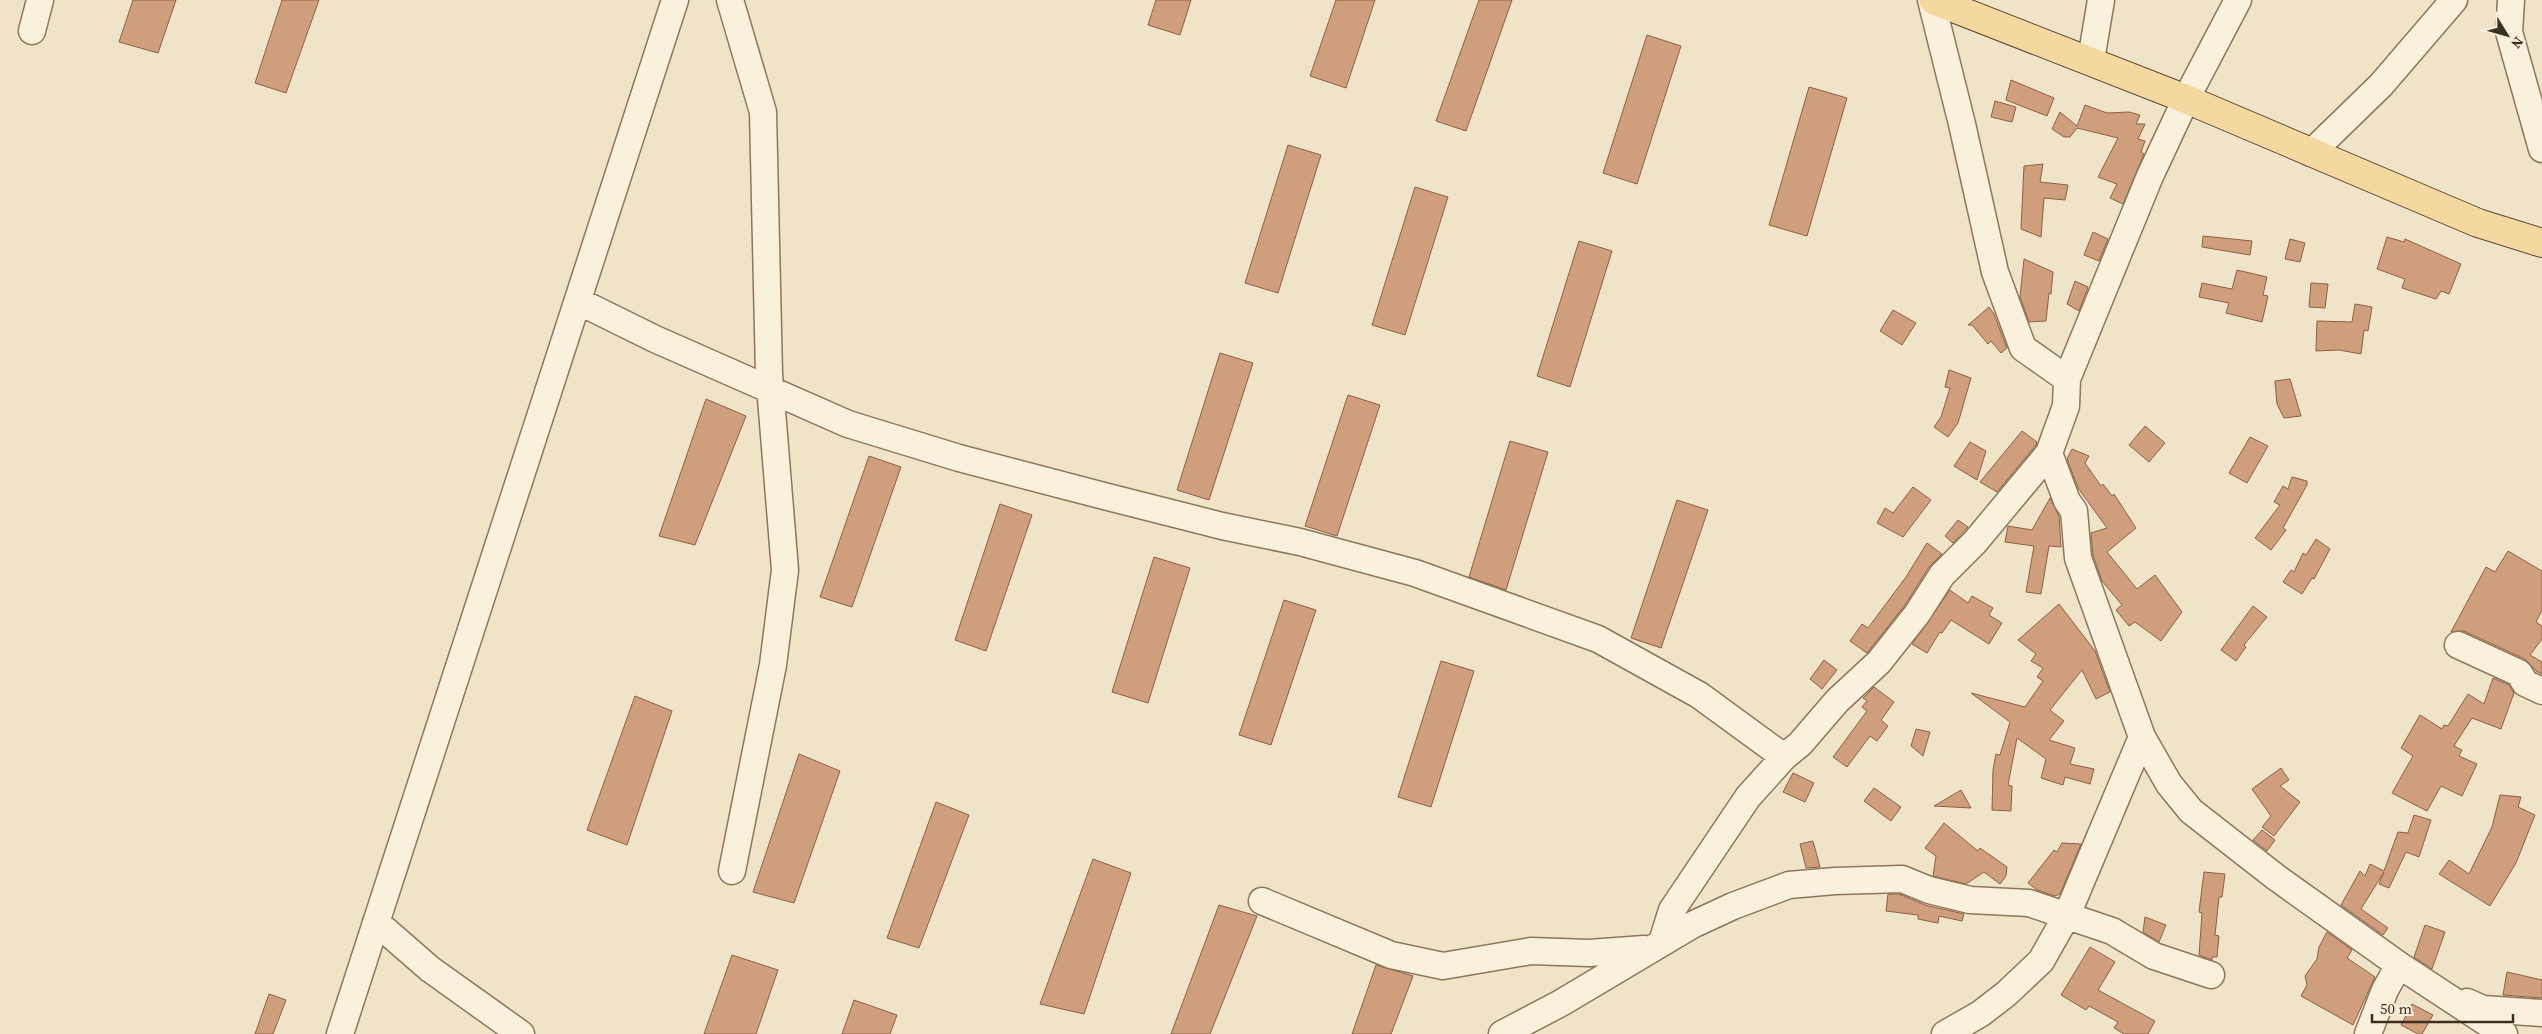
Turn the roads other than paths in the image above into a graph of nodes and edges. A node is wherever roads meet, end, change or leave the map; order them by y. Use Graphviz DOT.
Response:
graph roads {
  1 [pos="40,0"];
  2 [pos="675,0"];
  3 [pos="730,0"];
  4 [pos="1932,0"];
  5 [pos="2101,0"];
  6 [pos="2238,0"];
  7 [pos="2454,0"];
  8 [pos="2511,0"];
  9 [pos="32,32"];
  10 [pos="2091,60"];
  11 [pos="2186,99"];
  12 [pos="2542,149"];
  13 [pos="2311,153"];
  14 [pos="2542,243"];
  15 [pos="578,301"];
  16 [pos="2067,380"];
  17 [pos="770,392"];
  18 [pos="2049,453"];
  19 [pos="2458,645"];
  20 [pos="2542,691"];
  21 [pos="2142,737"];
  22 [pos="1784,757"];
  23 [pos="732,871"];
  24 [pos="1262,901"];
  25 [pos="2067,915"];
  26 [pos="376,922"];
  27 [pos="1656,946"];
  28 [pos="2400,965"];
  29 [pos="2211,974"];
  30 [pos="2441,992"];
  31 [pos="2542,1013"];
  32 [pos="340,1034"];
  33 [pos="521,1034"];
  34 [pos="1502,1034"];
  35 [pos="1945,1034"];
  36 [pos="2368,1034"];
  37 [pos="2504,1034"];
  1 -- 9 [label="street"];
  2 -- 15 [label="street"];
  3 -- 17 [label="street"];
  4 -- 10 [label="main road"];
  4 -- 16 [label="street"];
  5 -- 10 [label="street"];
  6 -- 11 [label="street"];
  7 -- 13 [label="street"];
  8 -- 12 [label="street"];
  10 -- 11 [label="main road"];
  11 -- 13 [label="main road"];
  11 -- 16 [label="street"];
  13 -- 14 [label="main road"];
  15 -- 17 [label="street"];
  15 -- 26 [label="street"];
  16 -- 18 [label="street"];
  17 -- 22 [label="street"];
  17 -- 23 [label="street"];
  18 -- 21 [label="street"];
  18 -- 22 [label="street"];
  19 -- 20 [label="street"];
  21 -- 25 [label="street"];
  21 -- 28 [label="street"];
  22 -- 27 [label="street"];
  24 -- 27 [label="street"];
  25 -- 27 [label="street"];
  25 -- 29 [label="street"];
  25 -- 35 [label="street"];
  26 -- 32 [label="street"];
  26 -- 33 [label="street"];
  27 -- 34 [label="street"];
  28 -- 30 [label="street"];
  28 -- 36 [label="street"];
  30 -- 31 [label="street"];
  30 -- 37 [label="street"];
}
